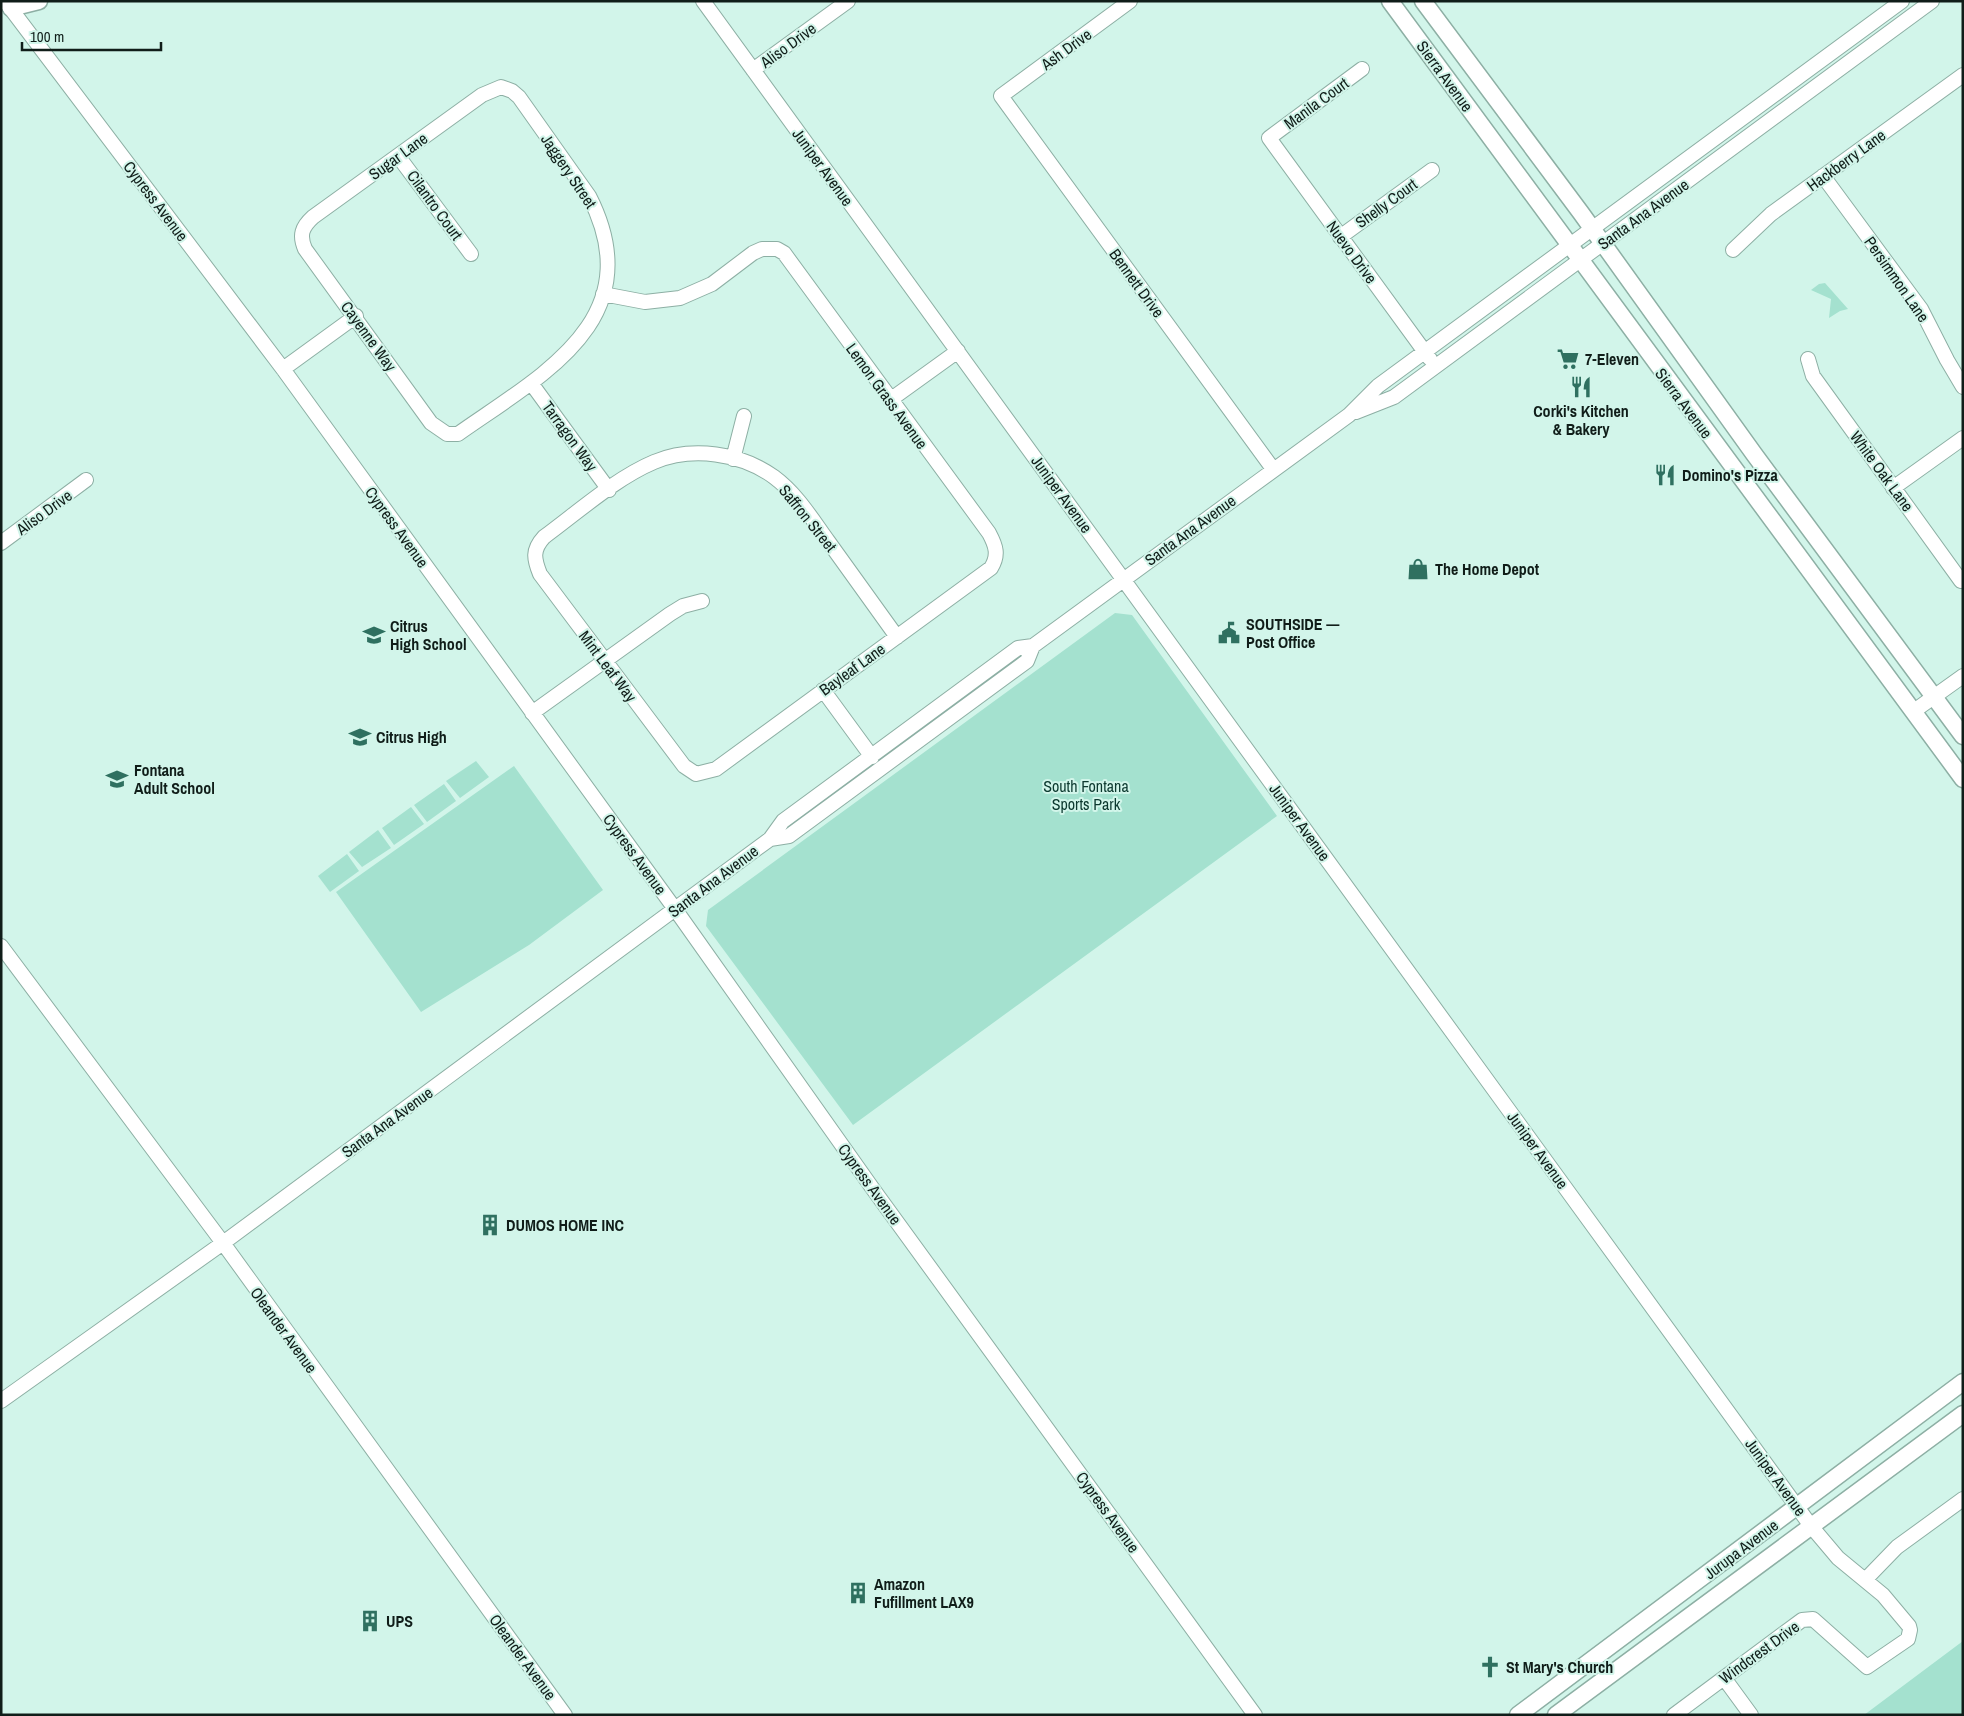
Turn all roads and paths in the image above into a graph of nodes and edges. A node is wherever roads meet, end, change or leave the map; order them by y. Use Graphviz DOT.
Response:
graph roads {
  1 [pos="39,1"];
  2 [pos="702,1"];
  3 [pos="848,1"];
  4 [pos="1130,1"];
  5 [pos="1390,1"];
  6 [pos="1424,1"];
  7 [pos="1902,1"];
  8 [pos="1932,1"];
  9 [pos="8,7"];
  10 [pos="1362,69"];
  11 [pos="753,70"];
  12 [pos="1963,75"];
  13 [pos="501,87"];
  14 [pos="1002,96"];
  15 [pos="1269,138"];
  16 [pos="398,156"];
  17 [pos="1432,170"];
  18 [pos="1823,176"];
  19 [pos="1592,229"];
  20 [pos="301,231"];
  21 [pos="1340,237"];
  22 [pos="1602,244"];
  23 [pos="1569,246"];
  24 [pos="1733,250"];
  25 [pos="471,254"];
  26 [pos="1579,261"];
  27 [pos="603,294"];
  28 [pos="356,316"];
  29 [pos="958,351"];
  30 [pos="1425,352"];
  31 [pos="1808,359"];
  32 [pos="1435,366"];
  33 [pos="282,369"];
  34 [pos="531,382"];
  35 [pos="1963,387"];
  36 [pos="890,400"];
  37 [pos="1349,415"];
  38 [pos="744,416"];
  39 [pos="447,434"];
  40 [pos="1963,438"];
  41 [pos="733,459"];
  42 [pos="1272,469"];
  43 [pos="86,480"];
  44 [pos="1894,488"];
  45 [pos="609,490"];
  46 [pos="1,543"];
  47 [pos="535,549"];
  48 [pos="996,552"];
  49 [pos="1124,579"];
  50 [pos="1962,580"];
  51 [pos="702,601"];
  52 [pos="897,637"];
  53 [pos="1033,646"];
  54 [pos="604,661"];
  55 [pos="1963,676"];
  56 [pos="824,690"];
  57 [pos="1934,696"];
  58 [pos="1914,711"];
  59 [pos="532,714"];
  60 [pos="1963,736"];
  61 [pos="872,757"];
  62 [pos="696,774"];
  63 [pos="1963,779"];
  64 [pos="770,839"];
  65 [pos="675,909"];
  66 [pos="1,946"];
  67 [pos="223,1243"];
  68 [pos="1963,1382"];
  69 [pos="1,1401"];
  70 [pos="1963,1414"];
  71 [pos="1961,1505"];
  72 [pos="1798,1507"];
  73 [pos="1811,1526"];
  74 [pos="1865,1580"];
  75 [pos="1910,1630"];
  76 [pos="1724,1678"];
  77 [pos="565,1715"];
  78 [pos="1255,1715"];
  79 [pos="1518,1715"];
  80 [pos="1556,1715"];
  81 [pos="1674,1715"];
  82 [pos="1751,1715"];
  1 -- 9 [label="main road"];
  2 -- 11 [label="street, Juniper Avenue"];
  3 -- 11 [label="street, Aliso Drive"];
  4 -- 14 [label="street, Ash Drive"];
  5 -- 23 [label="main road, Sierra Avenue"];
  6 -- 19 [label="main road, Sierra Avenue"];
  7 -- 19 [label="street, Santa Ana Avenue"];
  8 -- 22 [label="street, Santa Ana Avenue"];
  9 -- 33 [label="street, Cypress Avenue"];
  10 -- 15 [label="street, Manila Court"];
  11 -- 29 [label="street, Juniper Avenue"];
  12 -- 18 [label="street, Hackberry Lane"];
  13 -- 16 [label="street, Sugar Lane"];
  13 -- 27 [label="street, Jaggery Street"];
  14 -- 42 [label="street, Bennett Drive"];
  15 -- 21 [label="street, Nuevo Drive"];
  16 -- 20 [label="street, Sugar Lane"];
  16 -- 25 [label="street, Cilantro Court"];
  17 -- 21 [label="street, Shelly Court"];
  18 -- 24 [label="street, Hackberry Lane"];
  18 -- 35 [label="street, Persimmon Lane"];
  19 -- 22 [label="main road, Sierra Avenue"];
  19 -- 23 [label="street, Santa Ana Avenue"];
  20 -- 28 [label="street, Cayenne Way"];
  21 -- 30 [label="street, Nuevo Drive"];
  22 -- 26 [label="street, Santa Ana Avenue"];
  22 -- 57 [label="main road, Sierra Avenue"];
  23 -- 26 [label="main road, Sierra Avenue"];
  23 -- 30 [label="street, Santa Ana Avenue"];
  26 -- 32 [label="street, Santa Ana Avenue"];
  26 -- 58 [label="main road, Sierra Avenue"];
  27 -- 34 [label="street, Jaggery Street"];
  27 -- 36 [label="street, Lemon Grass Avenue"];
  28 -- 33 [label="street"];
  28 -- 39 [label="street, Cayenne Way"];
  29 -- 36 [label="street"];
  29 -- 49 [label="street, Juniper Avenue"];
  30 -- 32 [label="street, Nuevo Drive"];
  30 -- 37 [label="street, Santa Ana Avenue"];
  31 -- 44 [label="street, White Oak Lane"];
  32 -- 37 [label="street, Santa Ana Avenue"];
  33 -- 59 [label="street, Cypress Avenue"];
  34 -- 39 [label="street, Jaggery Street"];
  34 -- 45 [label="street, Tarragon Way"];
  36 -- 48 [label="street, Lemon Grass Avenue"];
  37 -- 42 [label="street, Santa Ana Avenue"];
  38 -- 41 [label="street"];
  40 -- 44 [label="street"];
  41 -- 45 [label="street, Saffron Street"];
  41 -- 52 [label="street, Saffron Street"];
  42 -- 49 [label="street, Santa Ana Avenue"];
  43 -- 46 [label="street, Aliso Drive"];
  44 -- 50 [label="street, White Oak Lane"];
  45 -- 47 [label="street, Saffron Street"];
  47 -- 54 [label="street, Mint Leaf Way"];
  48 -- 52 [label="street, Bayleaf Lane"];
  49 -- 53 [label="street, Santa Ana Avenue"];
  49 -- 72 [label="street, Juniper Avenue"];
  51 -- 54 [label="street"];
  52 -- 56 [label="street, Bayleaf Lane"];
  53 -- 61 [label="street, Santa Ana Avenue"];
  53 -- 64 [label="street, Santa Ana Avenue"];
  54 -- 59 [label="street"];
  54 -- 62 [label="street, Mint Leaf Way"];
  55 -- 57 [label="street"];
  56 -- 61 [label="street"];
  56 -- 62 [label="street, Bayleaf Lane"];
  57 -- 58 [label="street"];
  57 -- 60 [label="main road, Sierra Avenue"];
  58 -- 63 [label="main road, Sierra Avenue"];
  59 -- 65 [label="street, Cypress Avenue"];
  61 -- 64 [label="street, Santa Ana Avenue"];
  64 -- 65 [label="street, Santa Ana Avenue"];
  65 -- 67 [label="street, Santa Ana Avenue"];
  65 -- 78 [label="street, Cypress Avenue"];
  66 -- 67 [label="street, Oleander Avenue"];
  67 -- 69 [label="street, Santa Ana Avenue"];
  67 -- 77 [label="street, Oleander Avenue"];
  68 -- 72 [label="main road, Jurupa Avenue"];
  70 -- 73 [label="main road, Jurupa Avenue"];
  71 -- 74 [label="street"];
  72 -- 73 [label="street, Juniper Avenue"];
  72 -- 79 [label="main road, Jurupa Avenue"];
  73 -- 74 [label="street, Juniper Avenue"];
  73 -- 80 [label="main road, Jurupa Avenue"];
  74 -- 75 [label="street, Juniper Avenue"];
  75 -- 76 [label="street, Windcrest Drive"];
  76 -- 81 [label="street, Windcrest Drive"];
  76 -- 82 [label="street"];
}
